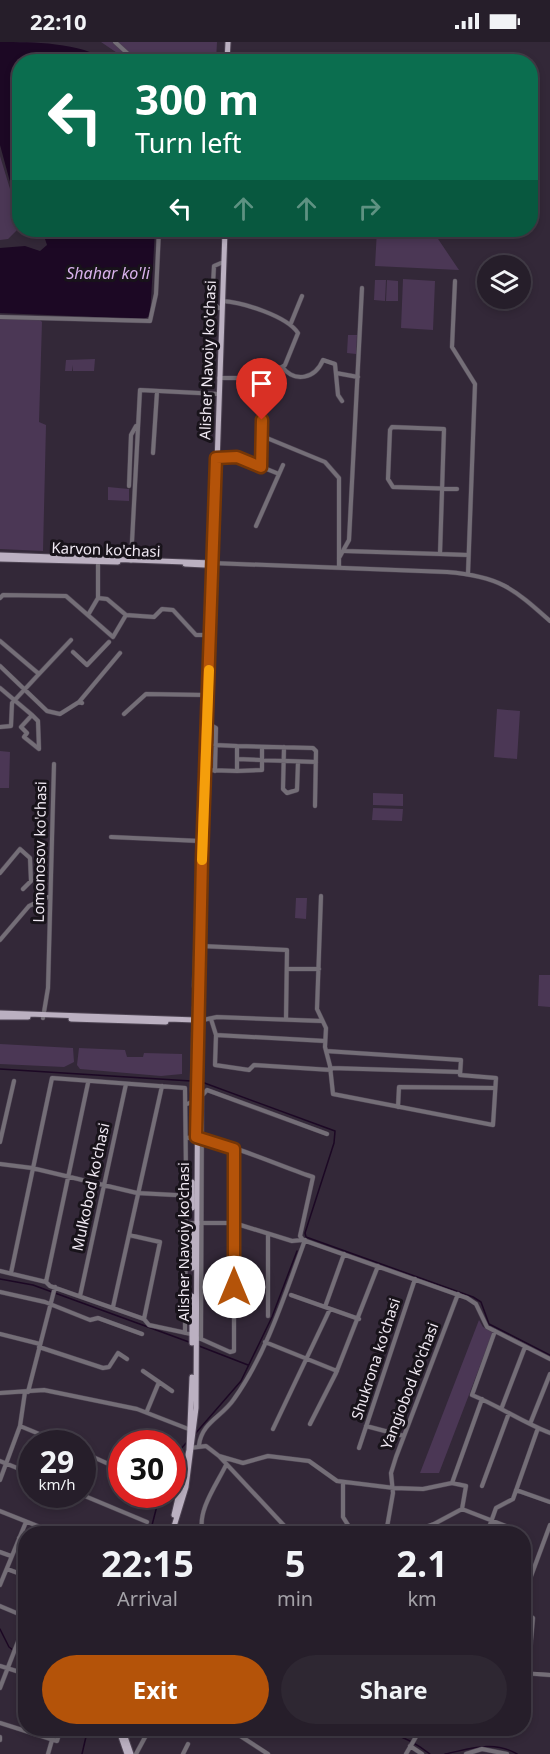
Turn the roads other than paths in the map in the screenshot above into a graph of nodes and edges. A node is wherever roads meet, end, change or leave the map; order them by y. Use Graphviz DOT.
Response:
graph roads {
  1 [pos="115,42"];
  2 [pos="128,54"];
  3 [pos="159,237"];
  4 [pos="223,237"];
  5 [pos="223,245"];
  6 [pos="455,280"];
  7 [pos="362,288"];
  8 [pos="302,296"];
  9 [pos="220,304"];
  10 [pos="0,317"];
  11 [pos="291,323"];
  12 [pos="282,367"];
  13 [pos="336,373"];
  14 [pos="358,377"];
  15 [pos="219,378"];
  16 [pos="263,387"];
  17 [pos="157,392"];
  18 [pos="217,394"];
  19 [pos="342,401"];
  20 [pos="136,425"];
  21 [pos="262,436"];
  22 [pos="153,453"];
  23 [pos="215,458"];
  24 [pos="284,465"];
  25 [pos="261,467"];
  26 [pos="279,474"];
  27 [pos="129,486"];
  28 [pos="442,488"];
  29 [pos="457,489"];
  30 [pos="256,526"];
  31 [pos="345,551"];
  32 [pos="440,554"];
  33 [pos="468,555"];
  34 [pos="0,557"];
  35 [pos="339,558"];
  36 [pos="98,560"];
  37 [pos="131,560"];
  38 [pos="212,564"];
  39 [pos="339,568"];
  40 [pos="468,574"];
  41 [pos="0,598"];
  42 [pos="98,598"];
  43 [pos="88,615"];
  44 [pos="126,615"];
  45 [pos="550,621"];
  46 [pos="207,635"];
  47 [pos="71,640"];
  48 [pos="0,641"];
  49 [pos="109,642"];
  50 [pos="73,652"];
  51 [pos="120,653"];
  52 [pos="0,666"];
  53 [pos="39,674"];
  54 [pos="0,688"];
  55 [pos="26,689"];
  56 [pos="205,695"];
  57 [pos="15,700"];
  58 [pos="124,714"];
  59 [pos="32,715"];
  60 [pos="207,723"];
  61 [pos="11,726"];
  62 [pos="0,727"];
  63 [pos="21,727"];
  64 [pos="215,745"];
  65 [pos="237,746"];
  66 [pos="262,747"];
  67 [pos="284,747"];
  68 [pos="237,759"];
  69 [pos="262,761"];
  70 [pos="284,762"];
  71 [pos="298,762"];
  72 [pos="316,762"];
  73 [pos="54,764"];
  74 [pos="205,770"];
  75 [pos="215,771"];
  76 [pos="237,771"];
  77 [pos="203,797"];
  78 [pos="315,806"];
  79 [pos="111,837"];
  80 [pos="200,841"];
  81 [pos="0,873"];
  82 [pos="200,881"];
  83 [pos="22,889"];
  84 [pos="50,896"];
  85 [pos="321,896"];
  86 [pos="0,940"];
  87 [pos="200,946"];
  88 [pos="287,969"];
  89 [pos="319,969"];
  90 [pos="195,1007"];
  91 [pos="0,1015"];
  92 [pos="43,1016"];
  93 [pos="212,1019"];
  94 [pos="286,1020"];
  95 [pos="185,1021"];
  96 [pos="195,1021"];
  97 [pos="322,1021"];
  98 [pos="194,1031"];
  99 [pos="216,1035"];
  100 [pos="325,1041"];
  101 [pos="326,1052"];
  102 [pos="331,1069"];
  103 [pos="460,1072"];
  104 [pos="195,1076"];
  105 [pos="14,1081"];
  106 [pos="88,1083"];
  107 [pos="126,1084"];
  108 [pos="162,1086"];
  109 [pos="495,1088"];
  110 [pos="195,1101"];
  111 [pos="398,1107"];
  112 [pos="327,1134"];
  113 [pos="194,1138"];
  114 [pos="0,1142"];
  115 [pos="234,1149"];
  116 [pos="0,1164"];
  117 [pos="32,1168"];
  118 [pos="186,1174"];
  119 [pos="68,1176"];
  120 [pos="103,1185"];
  121 [pos="137,1193"];
  122 [pos="191,1196"];
  123 [pos="194,1223"];
  124 [pos="234,1223"];
  125 [pos="129,1235"];
  126 [pos="268,1235"];
  127 [pos="304,1240"];
  128 [pos="344,1254"];
  129 [pos="378,1266"];
  130 [pos="0,1271"];
  131 [pos="11,1273"];
  132 [pos="416,1279"];
  133 [pos="46,1282"];
  134 [pos="54,1290"];
  135 [pos="0,1292"];
  136 [pos="458,1294"];
  137 [pos="291,1295"];
  138 [pos="80,1296"];
  139 [pos="50,1303"];
  140 [pos="113,1307"];
  141 [pos="327,1308"];
  142 [pos="268,1316"];
  143 [pos="144,1319"];
  144 [pos="359,1319"];
  145 [pos="495,1331"];
  146 [pos="0,1334"];
  147 [pos="142,1334"];
  148 [pos="193,1337"];
  149 [pos="265,1342"];
  150 [pos="39,1345"];
  151 [pos="525,1347"];
  152 [pos="127,1359"];
  153 [pos="306,1359"];
  154 [pos="550,1359"];
  155 [pos="143,1371"];
  156 [pos="337,1371"];
  157 [pos="550,1374"];
  158 [pos="159,1382"];
  159 [pos="172,1391"];
  160 [pos="27,1392"];
  161 [pos="0,1393"];
  162 [pos="483,1399"];
  163 [pos="502,1407"];
  164 [pos="147,1411"];
  165 [pos="509,1413"];
  166 [pos="310,1424"];
  167 [pos="530,1424"];
  168 [pos="20,1426"];
  169 [pos="366,1426"];
  170 [pos="538,1428"];
  171 [pos="273,1429"];
  172 [pos="30,1430"];
  173 [pos="550,1433"];
  174 [pos="192,1435"];
  175 [pos="404,1436"];
  176 [pos="194,1447"];
  177 [pos="358,1448"];
  178 [pos="219,1456"];
  179 [pos="0,1461"];
  180 [pos="6,1463"];
  181 [pos="226,1465"];
  182 [pos="18,1468"];
  183 [pos="0,1480"];
  184 [pos="343,1482"];
  185 [pos="452,1483"];
  186 [pos="482,1486"];
  187 [pos="392,1488"];
  188 [pos="516,1490"];
  189 [pos="96,1501"];
  190 [pos="550,1502"];
  191 [pos="462,1509"];
  192 [pos="0,1511"];
  193 [pos="492,1519"];
  194 [pos="26,1522"];
  195 [pos="147,1522"];
  196 [pos="550,1525"];
  197 [pos="24,1526"];
  198 [pos="37,1526"];
  199 [pos="172,1526"];
  200 [pos="201,1526"];
  201 [pos="284,1526"];
  202 [pos="349,1526"];
  203 [pos="387,1526"];
  204 [pos="428,1526"];
  205 [pos="490,1526"];
  206 [pos="507,1526"];
  207 [pos="18,1541"];
  208 [pos="0,1552"];
  209 [pos="12,1556"];
  210 [pos="7,1568"];
  211 [pos="18,1573"];
  212 [pos="531,1576"];
  213 [pos="0,1585"];
  214 [pos="0,1606"];
  215 [pos="18,1614"];
  216 [pos="531,1617"];
  217 [pos="531,1634"];
  218 [pos="18,1640"];
  219 [pos="0,1666"];
  220 [pos="7,1668"];
  221 [pos="18,1671"];
  222 [pos="531,1673"];
  223 [pos="550,1675"];
  224 [pos="0,1688"];
  225 [pos="0,1723"];
  226 [pos="18,1728"];
  227 [pos="42,1736"];
  228 [pos="59,1736"];
  229 [pos="123,1736"];
  230 [pos="146,1736"];
  231 [pos="240,1736"];
  232 [pos="416,1736"];
  233 [pos="52,1740"];
  234 [pos="188,1744"];
  235 [pos="410,1746"];
  236 [pos="48,1754"];
  237 [pos="129,1754"];
  238 [pos="136,1754"];
  239 [pos="183,1754"];
  240 [pos="268,1754"];
  241 [pos="406,1754"];
  242 [pos="422,1754"];
  243 [pos="467,1754"];
  244 [pos="507,1754"];
  1 -- 2 [label="street"];
  3 -- 10 [label="street"];
  4 -- 5 [label="main road, Alisher Navoiy ko'chasi"];
  5 -- 9 [label="main road, Alisher Navoiy ko'chasi"];
  5 -- 9 [label="main road, Alisher Navoiy ko'chasi"];
  6 -- 33 [label="street"];
  7 -- 14 [label="street"];
  8 -- 11 [label="street"];
  9 -- 11 [label="street"];
  9 -- 15 [label="main road, Alisher Navoiy ko'chasi"];
  9 -- 18 [label="main road, Alisher Navoiy ko'chasi"];
  11 -- 12 [label="street"];
  12 -- 13 [label="street"];
  12 -- 16 [label="street"];
  13 -- 14 [label="street"];
  13 -- 19 [label="street"];
  14 -- 31 [label="street"];
  15 -- 16 [label="street"];
  15 -- 18 [label="main road, Alisher Navoiy ko'chasi"];
  16 -- 21 [label="street"];
  17 -- 18 [label="street"];
  17 -- 20 [label="street"];
  17 -- 22 [label="street"];
  18 -- 23 [label="main road, Alisher Navoiy ko'chasi"];
  20 -- 27 [label="street"];
  20 -- 37 [label="street"];
  21 -- 25 [label="street"];
  21 -- 35 [label="street"];
  23 -- 25 [label="street"];
  23 -- 38 [label="main road, Alisher Navoiy ko'chasi"];
  24 -- 26 [label="street"];
  25 -- 26 [label="street"];
  26 -- 30 [label="street"];
  28 -- 28 [label="street"];
  28 -- 29 [label="street"];
  28 -- 32 [label="street"];
  31 -- 32 [label="street"];
  31 -- 35 [label="street"];
  32 -- 33 [label="street"];
  33 -- 40 [label="street"];
  34 -- 36 [label="main road, Karvon ko'chasi"];
  35 -- 39 [label="street"];
  36 -- 37 [label="main road, Karvon ko'chasi"];
  36 -- 42 [label="street"];
  37 -- 38 [label="main road, Karvon ko'chasi"];
  38 -- 39 [label="street"];
  38 -- 46 [label="main road, Alisher Navoiy ko'chasi"];
  38 -- 60 [label="main road, Alisher Navoiy ko'chasi"];
  39 -- 40 [label="street"];
  40 -- 45 [label="street"];
  41 -- 43 [label="street"];
  42 -- 43 [label="street"];
  42 -- 44 [label="street"];
  43 -- 44 [label="street"];
  44 -- 46 [label="street"];
  46 -- 56 [label="main road, Alisher Navoiy ko'chasi"];
  47 -- 53 [label="street"];
  48 -- 53 [label="street"];
  49 -- 50 [label="street"];
  51 -- 55 [label="street"];
  52 -- 55 [label="street"];
  53 -- 55 [label="street"];
  54 -- 57 [label="street"];
  55 -- 57 [label="street"];
  56 -- 58 [label="street"];
  56 -- 77 [label="main road, Alisher Navoiy ko'chasi"];
  57 -- 59 [label="street"];
  57 -- 61 [label="street"];
  59 -- 63 [label="street"];
  59 -- 63 [label="street"];
  60 -- 64 [label="street"];
  60 -- 74 [label="main road, Alisher Navoiy ko'chasi"];
  61 -- 62 [label="street"];
  61 -- 63 [label="street"];
  64 -- 65 [label="street"];
  64 -- 75 [label="street"];
  65 -- 66 [label="street"];
  65 -- 68 [label="street"];
  66 -- 67 [label="street"];
  66 -- 69 [label="street"];
  67 -- 70 [label="street"];
  67 -- 72 [label="street"];
  68 -- 69 [label="street"];
  68 -- 76 [label="street"];
  69 -- 70 [label="street"];
  69 -- 76 [label="street"];
  70 -- 71 [label="street"];
  70 -- 71 [label="street"];
  71 -- 72 [label="street"];
  72 -- 78 [label="street"];
  73 -- 84 [label="street, Lomonosov ko'chasi"];
  74 -- 75 [label="street"];
  74 -- 77 [label="main road, Alisher Navoiy ko'chasi"];
  75 -- 76 [label="street"];
  77 -- 80 [label="main road, Alisher Navoiy ko'chasi"];
  77 -- 82 [label="main road, Alisher Navoiy ko'chasi"];
  79 -- 80 [label="street"];
  80 -- 82 [label="main road, Alisher Navoiy ko'chasi"];
  81 -- 83 [label="street"];
  82 -- 87 [label="main road, Alisher Navoiy ko'chasi"];
  82 -- 90 [label="main road, Alisher Navoiy ko'chasi"];
  84 -- 86 [label="street"];
  84 -- 92 [label="street, Lomonosov ko'chasi"];
  85 -- 89 [label="street"];
  87 -- 88 [label="street"];
  87 -- 96 [label="main road, Alisher Navoiy ko'chasi"];
  88 -- 89 [label="street"];
  88 -- 94 [label="street"];
  89 -- 97 [label="street"];
  90 -- 95 [label="main road"];
  90 -- 96 [label="main road, Alisher Navoiy ko'chasi"];
  91 -- 92 [label="main road"];
  92 -- 95 [label="main road"];
  93 -- 94 [label="street"];
  93 -- 96 [label="street"];
  93 -- 99 [label="street"];
  94 -- 97 [label="street"];
  95 -- 96 [label="main road"];
  95 -- 98 [label="main road"];
  96 -- 98 [label="main road, Alisher Navoiy ko'chasi"];
  96 -- 104 [label="main road, Alisher Navoiy ko'chasi"];
  97 -- 100 [label="street"];
  98 -- 104 [label="main road, Alisher Navoiy ko'chasi"];
  99 -- 100 [label="street"];
  99 -- 102 [label="street"];
  100 -- 101 [label="street"];
  101 -- 102 [label="street"];
  101 -- 103 [label="street"];
  102 -- 103 [label="street"];
  102 -- 111 [label="street"];
  103 -- 109 [label="street"];
  104 -- 110 [label="main road, Alisher Navoiy ko'chasi"];
  105 -- 114 [label="street"];
  106 -- 107 [label="street"];
  106 -- 117 [label="street"];
  106 -- 119 [label="street, Mulkobod ko'chasi"];
  107 -- 108 [label="street"];
  107 -- 120 [label="street, Mulkobod ko'chasi"];
  108 -- 110 [label="street"];
  108 -- 121 [label="street"];
  109 -- 111 [label="street"];
  109 -- 111 [label="street"];
  110 -- 112 [label="street"];
  110 -- 113 [label="main road, Alisher Navoiy ko'chasi"];
  110 -- 113 [label="street"];
  113 -- 115 [label="street"];
  113 -- 118 [label="street"];
  113 -- 122 [label="main road, Alisher Navoiy ko'chasi"];
  113 -- 123 [label="street"];
  115 -- 124 [label="street"];
  115 -- 127 [label="street"];
  116 -- 117 [label="street"];
  117 -- 119 [label="street"];
  117 -- 131 [label="street"];
  119 -- 120 [label="street"];
  119 -- 133 [label="street, Mulkobod ko'chasi"];
  120 -- 121 [label="street"];
  120 -- 138 [label="street, Mulkobod ko'chasi"];
  121 -- 122 [label="street"];
  121 -- 125 [label="street"];
  122 -- 123 [label="main road, Alisher Navoiy ko'chasi"];
  122 -- 123 [label="street"];
  123 -- 124 [label="street"];
  123 -- 148 [label="main road, Alisher Navoiy ko'chasi"];
  123 -- 148 [label="street"];
  124 -- 126 [label="street"];
  124 -- 148 [label="street"];
  125 -- 140 [label="street"];
  125 -- 143 [label="street"];
  126 -- 127 [label="street"];
  126 -- 142 [label="street"];
  127 -- 128 [label="street"];
  127 -- 149 [label="street"];
  128 -- 129 [label="street"];
  128 -- 141 [label="street"];
  129 -- 132 [label="street"];
  129 -- 144 [label="street, Shukrona ko'chasi"];
  130 -- 131 [label="street"];
  131 -- 133 [label="street"];
  132 -- 136 [label="street"];
  132 -- 169 [label="street, Shukrona ko'chasi"];
  133 -- 134 [label="street"];
  134 -- 138 [label="street"];
  134 -- 139 [label="street"];
  135 -- 139 [label="street"];
  136 -- 145 [label="street"];
  136 -- 175 [label="street, Yangiobod ko'chasi"];
  137 -- 141 [label="street"];
  138 -- 140 [label="street"];
  139 -- 147 [label="street"];
  139 -- 150 [label="street"];
  140 -- 143 [label="street"];
  141 -- 144 [label="street"];
  141 -- 153 [label="street"];
  143 -- 148 [label="street"];
  144 -- 156 [label="street, Shukrona ko'chasi"];
  145 -- 151 [label="street"];
  145 -- 162 [label="street"];
  146 -- 150 [label="street"];
  148 -- 174 [label="main road, Alisher Navoiy ko'chasi"];
  149 -- 153 [label="street"];
  149 -- 176 [label="street"];
  150 -- 152 [label="street"];
  150 -- 160 [label="street"];
  151 -- 154 [label="street"];
  151 -- 163 [label="street"];
  153 -- 156 [label="street"];
  153 -- 171 [label="street"];
  155 -- 158 [label="street"];
  156 -- 166 [label="street, Shukrona ko'chasi"];
  157 -- 167 [label="street"];
  158 -- 159 [label="street"];
  158 -- 164 [label="street"];
  160 -- 161 [label="street"];
  160 -- 164 [label="street"];
  160 -- 168 [label="street"];
  162 -- 163 [label="street"];
  162 -- 185 [label="street"];
  163 -- 165 [label="street"];
  164 -- 174 [label="street"];
  165 -- 167 [label="street"];
  165 -- 186 [label="street"];
  167 -- 170 [label="street"];
  168 -- 172 [label="street"];
  168 -- 180 [label="street"];
  169 -- 175 [label="street"];
  169 -- 177 [label="street, Shukrona ko'chasi"];
  170 -- 173 [label="street"];
  170 -- 188 [label="street"];
  174 -- 176 [label="main road, Alisher Navoiy ko'chasi"];
  175 -- 187 [label="street, Yangiobod ko'chasi"];
  176 -- 178 [label="street"];
  176 -- 199 [label="main road, Alisher Navoiy ko'chasi"];
  178 -- 181 [label="street"];
  178 -- 184 [label="street"];
  179 -- 180 [label="street"];
  180 -- 182 [label="street"];
  180 -- 183 [label="street"];
  181 -- 200 [label="street"];
  181 -- 201 [label="street"];
  184 -- 187 [label="street"];
  184 -- 202 [label="street"];
  185 -- 187 [label="street"];
  185 -- 191 [label="street"];
  187 -- 203 [label="street, Yangiobod ko'chasi"];
  188 -- 190 [label="street"];
  188 -- 193 [label="street"];
  189 -- 195 [label="street"];
  191 -- 193 [label="street"];
  191 -- 204 [label="street"];
  192 -- 194 [label="street"];
  193 -- 205 [label="street"];
  193 -- 206 [label="street"];
  194 -- 197 [label="street"];
  194 -- 198 [label="street"];
  196 -- 212 [label="street"];
  207 -- 209 [label="street"];
  208 -- 209 [label="street"];
  209 -- 210 [label="street"];
  210 -- 211 [label="street"];
  210 -- 213 [label="street"];
  214 -- 215 [label="street"];
  216 -- 217 [label="street"];
  218 -- 220 [label="street"];
  219 -- 220 [label="street"];
  220 -- 221 [label="street"];
  220 -- 224 [label="street"];
  222 -- 223 [label="street"];
  225 -- 226 [label="street"];
  227 -- 233 [label="street"];
  228 -- 233 [label="street"];
  229 -- 237 [label="main road"];
  230 -- 238 [label="street"];
  231 -- 240 [label="street"];
  232 -- 235 [label="street"];
  233 -- 236 [label="street"];
  234 -- 239 [label="street"];
  235 -- 241 [label="street"];
  235 -- 242 [label="street"];
  243 -- 244 [label="street"];
}
